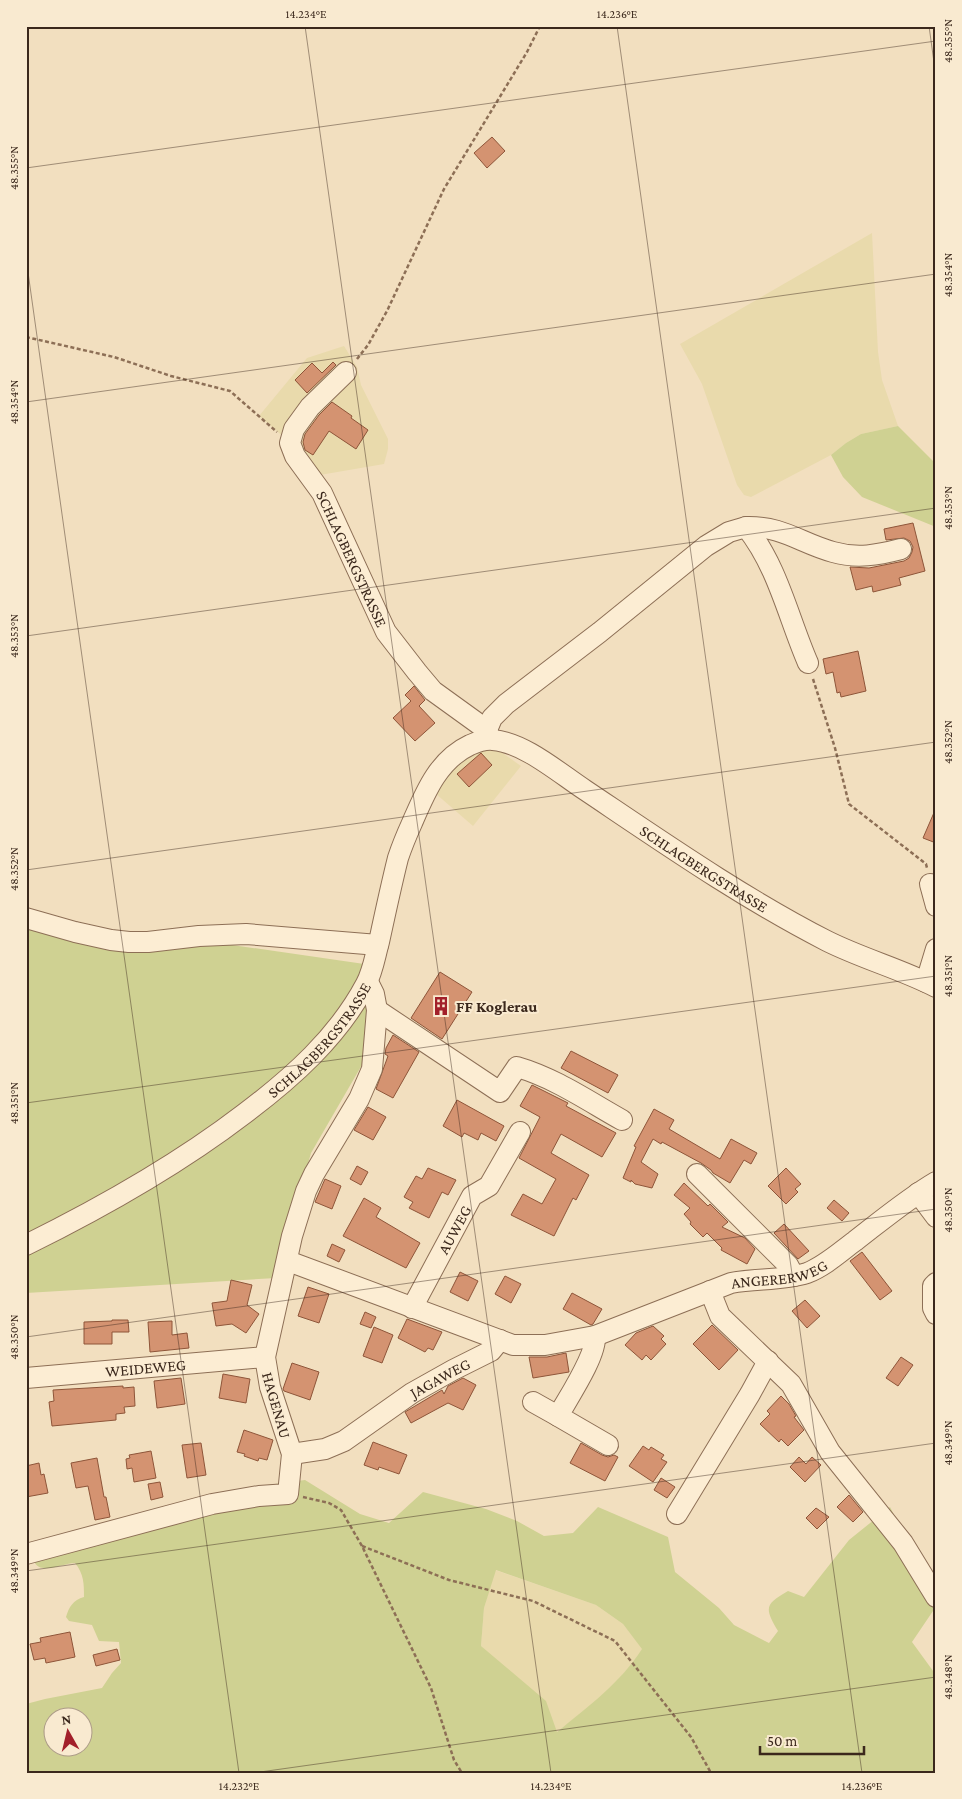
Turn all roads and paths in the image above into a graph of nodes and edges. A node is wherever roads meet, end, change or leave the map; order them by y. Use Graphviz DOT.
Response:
graph roads {
  1 [pos="540,26"];
  2 [pos="26,337"];
  3 [pos="346,372"];
  4 [pos="290,443"];
  5 [pos="746,527"];
  6 [pos="901,549"];
  7 [pos="808,663"];
  8 [pos="488,734"];
  9 [pos="930,884"];
  10 [pos="936,906"];
  11 [pos="26,918"];
  12 [pos="378,945"];
  13 [pos="936,949"];
  14 [pos="368,982"];
  15 [pos="931,985"];
  16 [pos="376,1010"];
  17 [pos="622,1120"];
  18 [pos="520,1132"];
  19 [pos="697,1174"];
  20 [pos="936,1182"];
  21 [pos="918,1193"];
  22 [pos="936,1218"];
  23 [pos="26,1245"];
  24 [pos="288,1261"];
  25 [pos="794,1276"];
  26 [pos="936,1283"];
  27 [pos="710,1291"];
  28 [pos="412,1308"];
  29 [pos="936,1314"];
  30 [pos="595,1336"];
  31 [pos="500,1340"];
  32 [pos="265,1357"];
  33 [pos="768,1361"];
  34 [pos="26,1378"];
  35 [pos="533,1402"];
  36 [pos="558,1416"];
  37 [pos="608,1445"];
  38 [pos="292,1454"];
  39 [pos="288,1494"];
  40 [pos="677,1514"];
  41 [pos="362,1546"];
  42 [pos="26,1554"];
  43 [pos="934,1589"];
  44 [pos="462,1773"];
  45 [pos="711,1773"];
  1 -- 3 [label="path"];
  2 -- 4 [label="path"];
  3 -- 4 [label="street"];
  4 -- 8 [label="street, SCHLAGBERGSTRASSE"];
  5 -- 6 [label="street"];
  5 -- 7 [label="street"];
  5 -- 8 [label="street"];
  7 -- 9 [label="path"];
  8 -- 12 [label="street, SCHLAGBERGSTRASSE"];
  8 -- 15 [label="street, SCHLAGBERGSTRASSE"];
  9 -- 10 [label="street"];
  11 -- 12 [label="street"];
  12 -- 14 [label="street, SCHLAGBERGSTRASSE"];
  13 -- 15 [label="street, SCHLAGBERGSTRASSE"];
  14 -- 16 [label="street, HAGENAU"];
  14 -- 23 [label="street, SCHLAGBERGSTRASSE"];
  16 -- 17 [label="street, SCHLAGBERGSTRASSE"];
  16 -- 24 [label="street, HAGENAU"];
  18 -- 28 [label="street, AUWEG"];
  19 -- 25 [label="street"];
  20 -- 21 [label="street, ANGERERWEG"];
  21 -- 22 [label="street"];
  21 -- 25 [label="street, ANGERERWEG"];
  24 -- 28 [label="street"];
  24 -- 32 [label="street, HAGENAU"];
  25 -- 27 [label="street, ANGERERWEG"];
  26 -- 29 [label="street"];
  27 -- 30 [label="street"];
  27 -- 33 [label="street, ANGERERWEG"];
  28 -- 31 [label="street"];
  30 -- 31 [label="street"];
  30 -- 36 [label="street"];
  31 -- 38 [label="street, JAGAWEG"];
  32 -- 34 [label="street, WEIDEWEG"];
  32 -- 38 [label="street, HAGENAU"];
  33 -- 40 [label="street"];
  33 -- 43 [label="street, ANGERERWEG"];
  35 -- 36 [label="street"];
  36 -- 37 [label="street"];
  38 -- 39 [label="street, HAGENAU"];
  39 -- 41 [label="path"];
  39 -- 42 [label="street"];
  41 -- 44 [label="path"];
  41 -- 45 [label="path"];
}
